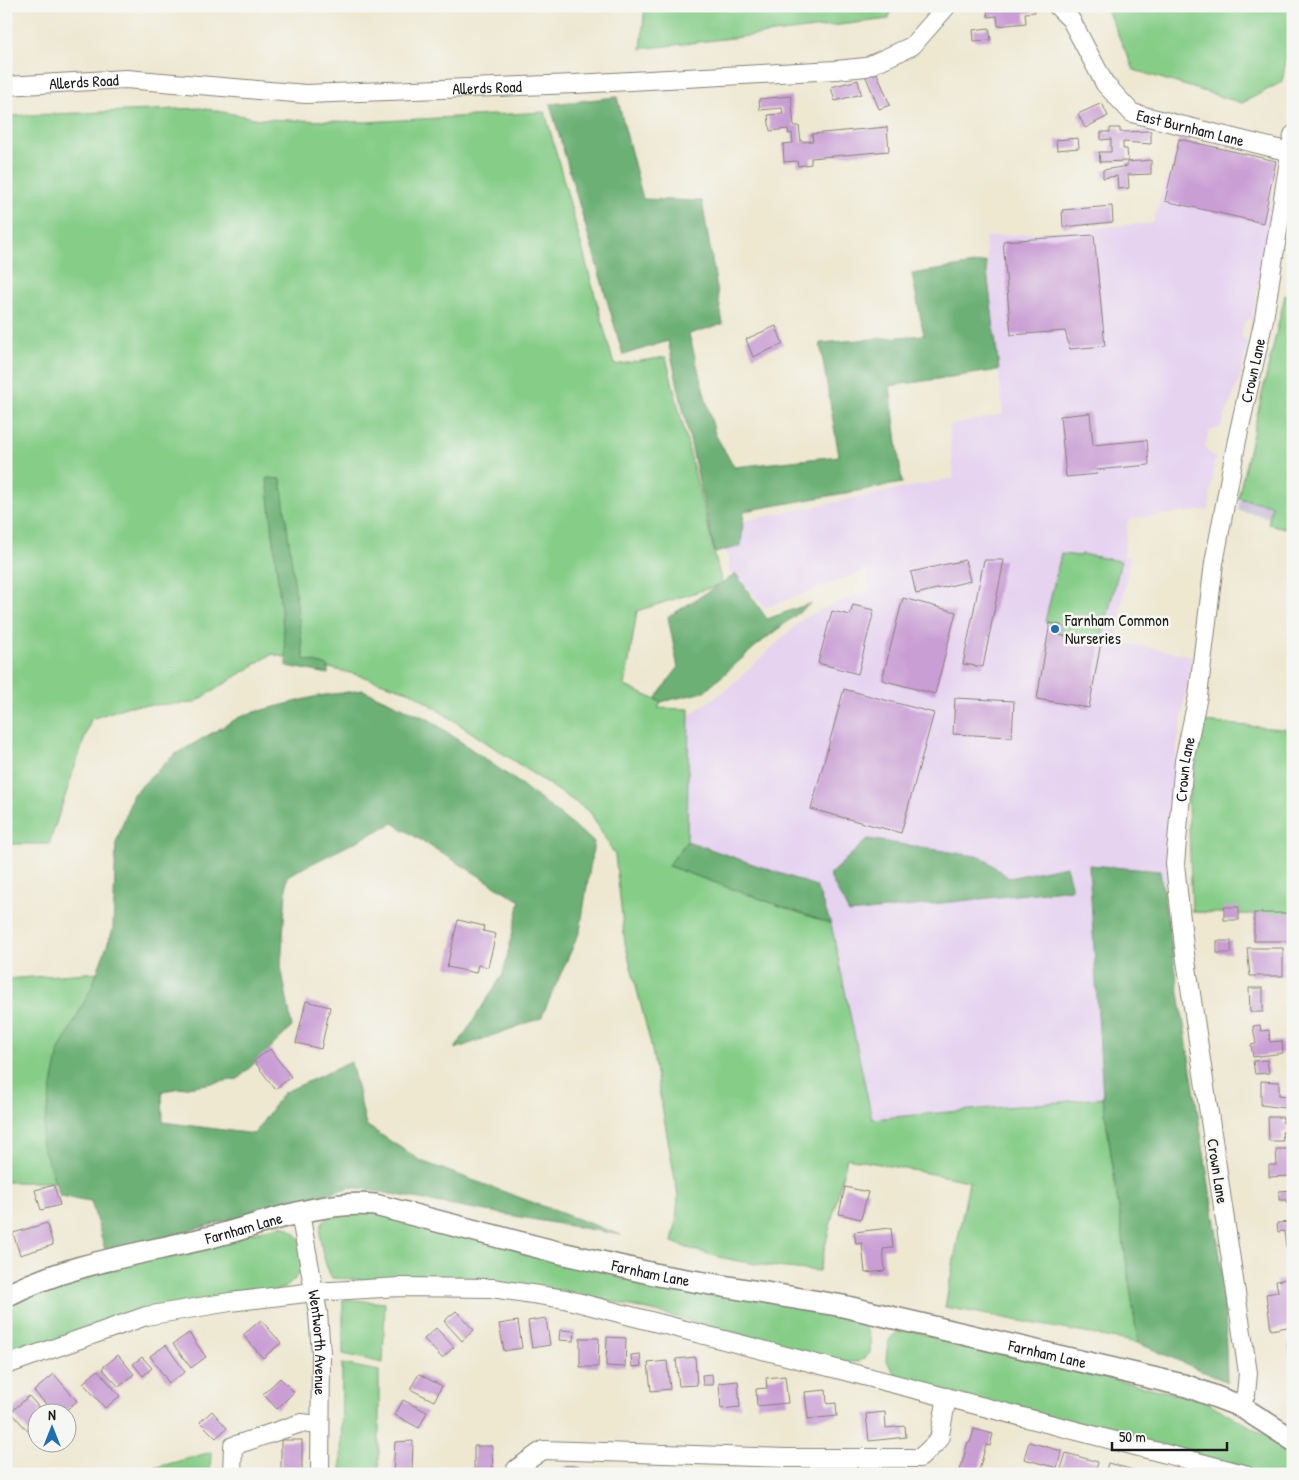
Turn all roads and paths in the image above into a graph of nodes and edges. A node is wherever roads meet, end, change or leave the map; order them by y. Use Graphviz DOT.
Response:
graph roads {
  1 [pos="947,6"];
  2 [pos="1057,6"];
  3 [pos="6,86"];
  4 [pos="1292,143"];
  5 [pos="300,1212"];
  6 [pos="314,1292"];
  7 [pos="6,1296"];
  8 [pos="6,1365"];
  9 [pos="947,1397"];
  10 [pos="1240,1406"];
  11 [pos="320,1424"];
  12 [pos="1293,1440"];
  13 [pos="232,1474"];
  14 [pos="320,1474"];
  15 [pos="516,1474"];
  16 [pos="1244,1474"];
  1 -- 3 [label="street, Allerds Road"];
  2 -- 4 [label="street, East Burnham Lane"];
  4 -- 10 [label="street, Crown Lane"];
  5 -- 6 [label="street, Wentworth Avenue"];
  5 -- 7 [label="street, Farnham Lane"];
  5 -- 10 [label="street, Farnham Lane"];
  6 -- 8 [label="street"];
  6 -- 9 [label="street"];
  6 -- 11 [label="street, Wentworth Avenue"];
  9 -- 15 [label="street"];
  9 -- 16 [label="street"];
  10 -- 12 [label="street, Farnham Lane"];
  11 -- 13 [label="street"];
  11 -- 14 [label="street, Wentworth Avenue"];
}
